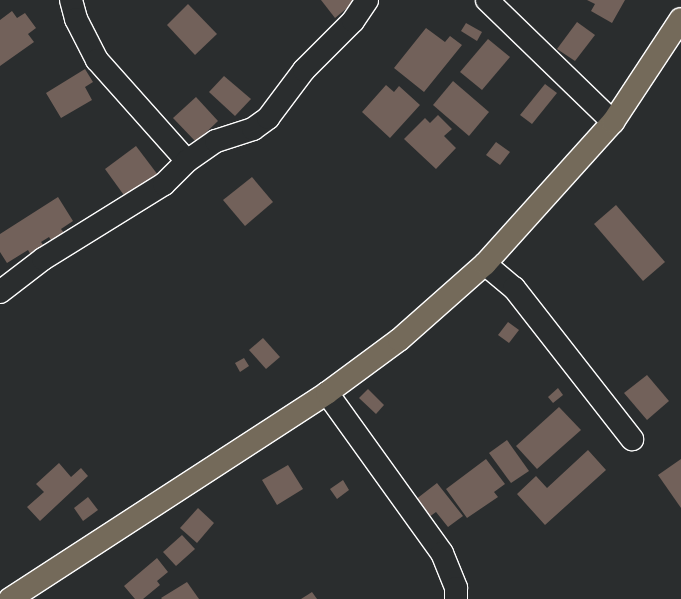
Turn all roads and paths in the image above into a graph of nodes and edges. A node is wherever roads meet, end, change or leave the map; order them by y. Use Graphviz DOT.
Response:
graph roads {
  1 [pos="71,0"];
  2 [pos="367,0"];
  3 [pos="487,0"];
  4 [pos="681,18"];
  5 [pos="613,122"];
  6 [pos="187,161"];
  7 [pos="485,264"];
  8 [pos="0,292"];
  9 [pos="327,393"];
  10 [pos="632,439"];
  11 [pos="10,599"];
  12 [pos="456,599"];
  1 -- 6 [label="street"];
  2 -- 6 [label="street"];
  3 -- 5 [label="street"];
  4 -- 5 [label="main road"];
  5 -- 7 [label="main road"];
  6 -- 8 [label="street"];
  7 -- 9 [label="main road"];
  7 -- 10 [label="street"];
  9 -- 11 [label="main road"];
  9 -- 12 [label="street"];
}
